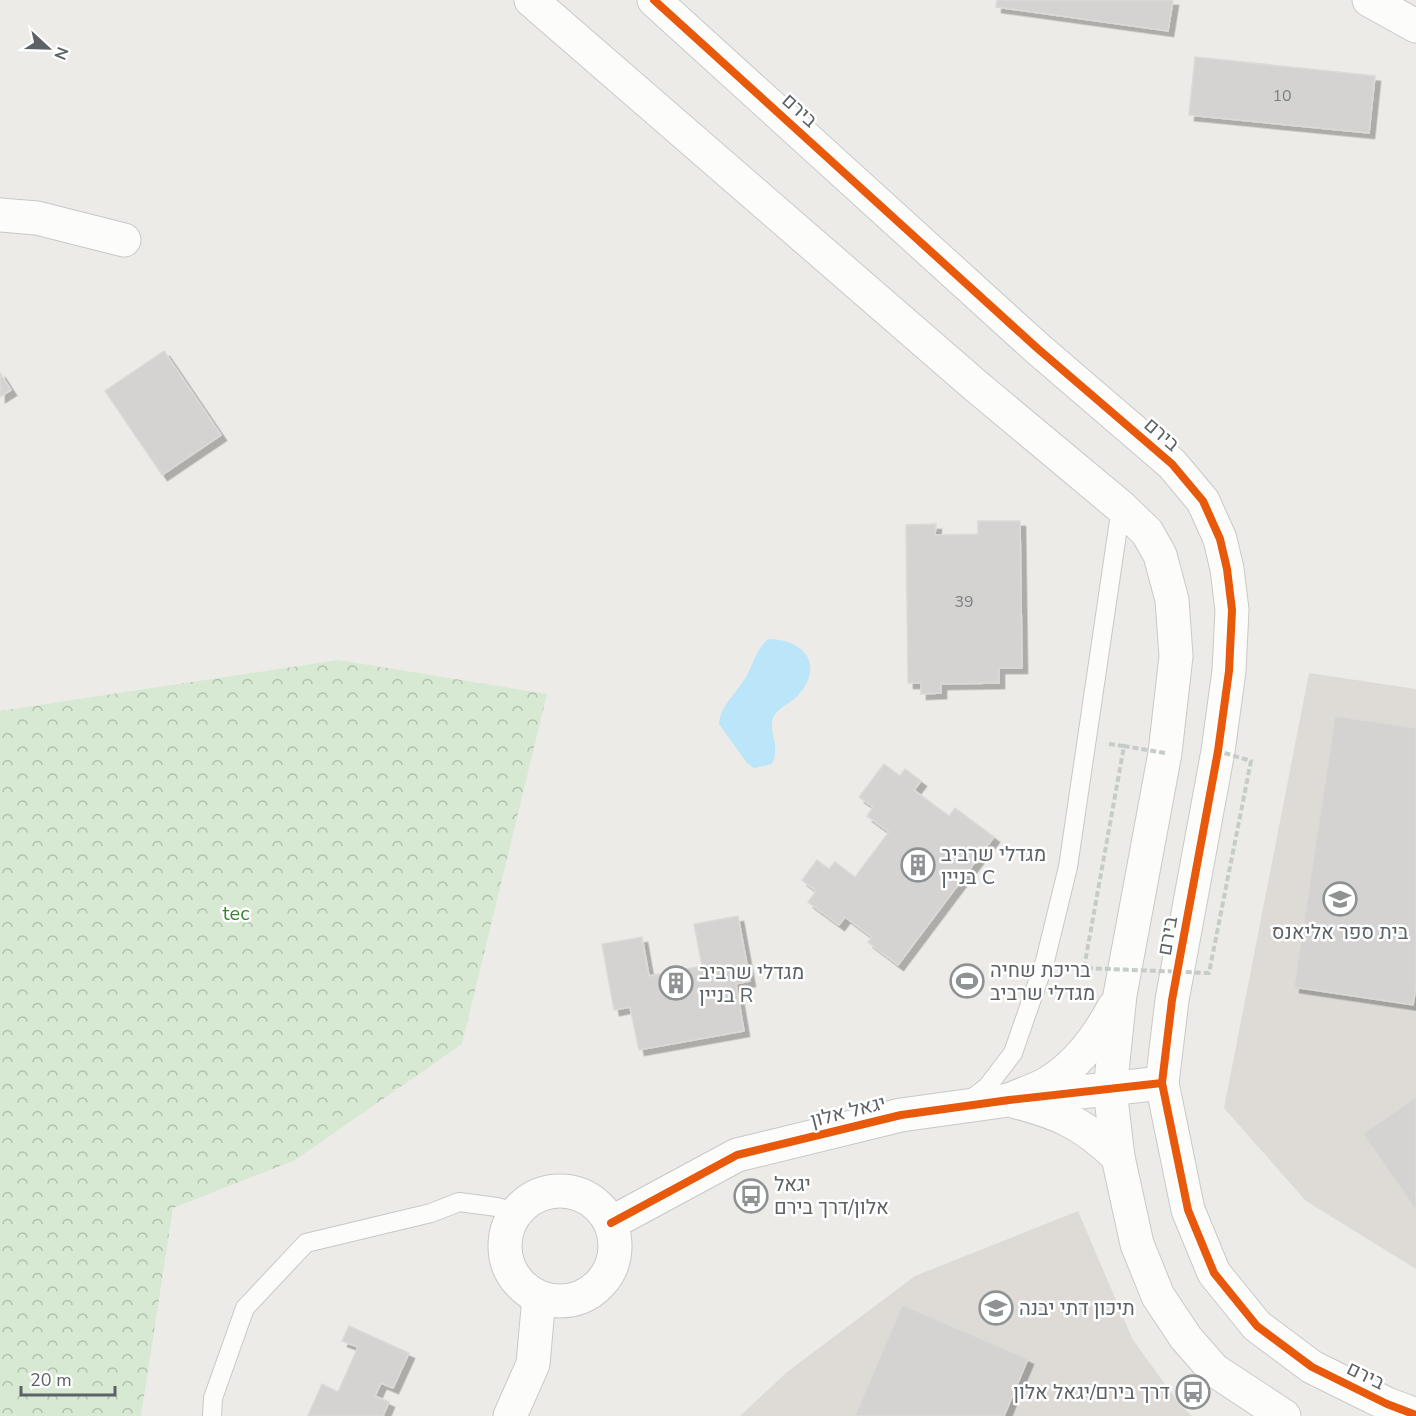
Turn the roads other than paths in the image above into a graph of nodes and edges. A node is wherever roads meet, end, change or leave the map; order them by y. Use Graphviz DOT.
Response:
graph roads {
  1 [pos="531,0"];
  2 [pos="654,0"];
  3 [pos="1369,0"];
  4 [pos="1416,26"];
  5 [pos="0,215"];
  6 [pos="124,240"];
  7 [pos="1121,507"];
  8 [pos="1120,994"];
  9 [pos="1162,1083"];
  10 [pos="1110,1090"];
  11 [pos="1009,1100"];
  12 [pos="961,1107"];
  13 [pos="1118,1157"];
  14 [pos="515,1212"];
  15 [pos="611,1223"];
  16 [pos="539,1297"];
  17 [pos="1416,1415"];
  18 [pos="212,1416"];
  19 [pos="510,1416"];
  20 [pos="1284,1416"];
  1 -- 7 [label="street, בירם"];
  2 -- 9 [label="street, בירם"];
  3 -- 4 [label="street"];
  5 -- 6 [label="street"];
  7 -- 8 [label="street, בירם"];
  7 -- 12 [label="lane"];
  8 -- 10 [label="street, בירם"];
  8 -- 11 [label="street"];
  9 -- 10 [label="street"];
  9 -- 17 [label="street, בירם"];
  10 -- 11 [label="street, יגאל אלון"];
  10 -- 13 [label="street, בירם"];
  11 -- 12 [label="street, יגאל אלון"];
  11 -- 13 [label="street"];
  12 -- 15 [label="street, יגאל אלון"];
  13 -- 20 [label="street, בירם"];
  14 -- 15 [label="street"];
  14 -- 16 [label="street"];
  14 -- 18 [label="lane"];
  15 -- 16 [label="street"];
  16 -- 19 [label="street"];
}
